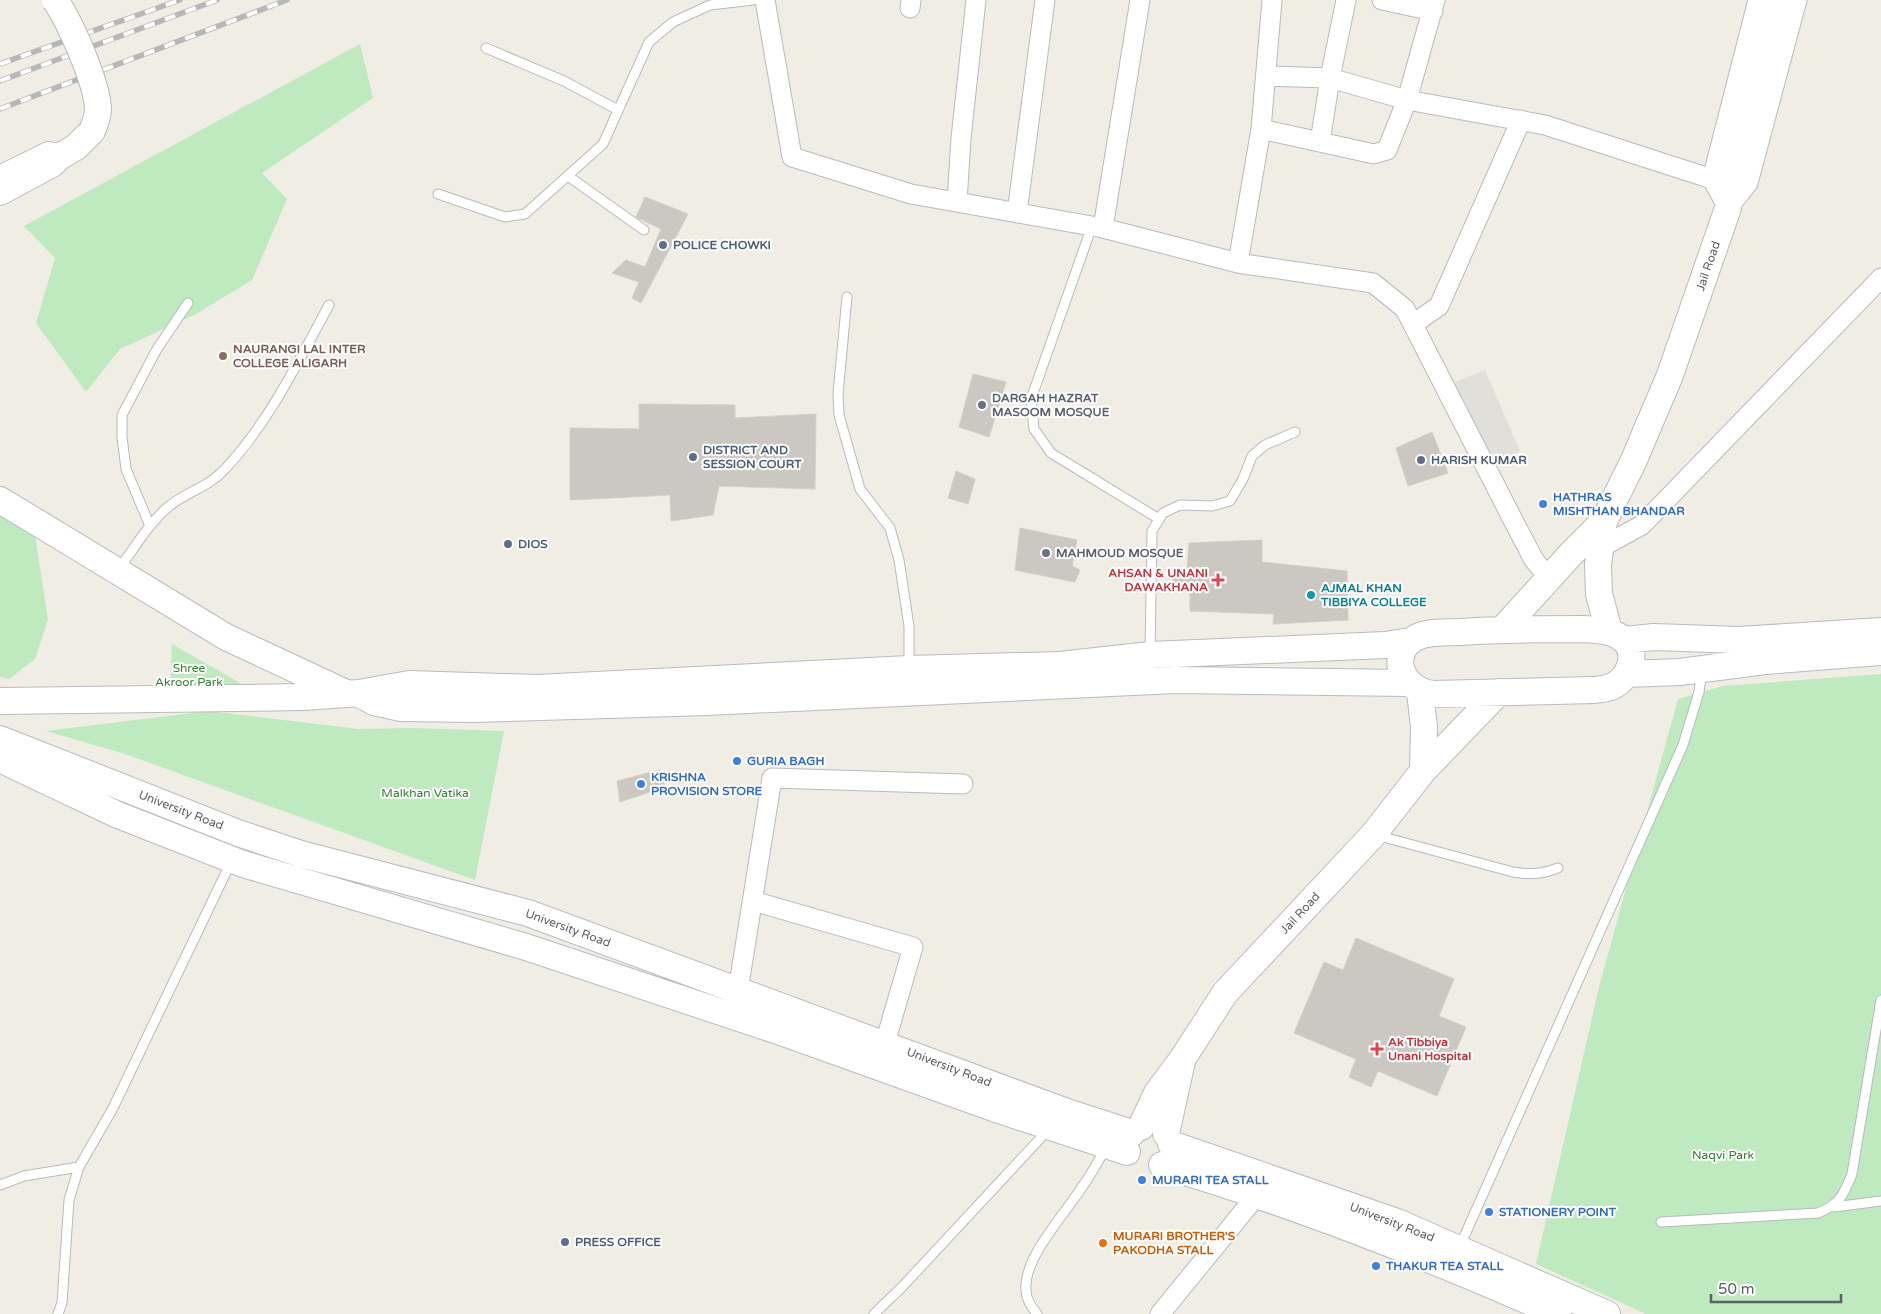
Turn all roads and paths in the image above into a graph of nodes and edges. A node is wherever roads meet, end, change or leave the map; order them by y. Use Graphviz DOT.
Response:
graph roads {
  1 [pos="55,0"];
  2 [pos="753,0"];
  3 [pos="765,0"];
  4 [pos="976,0"];
  5 [pos="1045,0"];
  6 [pos="1140,0"];
  7 [pos="1272,0"];
  8 [pos="1346,0"];
  9 [pos="1382,0"];
  10 [pos="1758,0"];
  11 [pos="1779,0"];
  12 [pos="1797,0"];
  13 [pos="1434,5"];
  14 [pos="486,48"];
  15 [pos="1266,76"];
  16 [pos="1330,78"];
  17 [pos="1407,100"];
  18 [pos="618,110"];
  19 [pos="1521,120"];
  20 [pos="1261,129"];
  21 [pos="1320,142"];
  22 [pos="60,157"];
  23 [pos="1722,172"];
  24 [pos="568,176"];
  25 [pos="0,179"];
  26 [pos="0,192"];
  27 [pos="438,194"];
  28 [pos="957,202"];
  29 [pos="1728,208"];
  30 [pos="1017,213"];
  31 [pos="1098,227"];
  32 [pos="644,230"];
  33 [pos="1238,263"];
  34 [pos="1881,278"];
  35 [pos="847,296"];
  36 [pos="188,303"];
  37 [pos="329,305"];
  38 [pos="1413,324"];
  39 [pos="1295,432"];
  40 [pos="0,500"];
  41 [pos="1159,519"];
  42 [pos="1604,522"];
  43 [pos="150,526"];
  44 [pos="1600,548"];
  45 [pos="117,572"];
  46 [pos="1549,578"];
  47 [pos="1502,630"];
  48 [pos="1881,631"];
  49 [pos="1617,636"];
  50 [pos="1410,641"];
  51 [pos="1881,652"];
  52 [pos="1150,656"];
  53 [pos="1702,668"];
  54 [pos="1626,674"];
  55 [pos="909,681"];
  56 [pos="1414,687"];
  57 [pos="1499,692"];
  58 [pos="353,693"];
  59 [pos="0,701"];
  60 [pos="0,739"];
  61 [pos="4,764"];
  62 [pos="1423,771"];
  63 [pos="963,784"];
  64 [pos="1373,835"];
  65 [pos="232,859"];
  66 [pos="1558,868"];
  67 [pos="753,901"];
  68 [pos="739,989"];
  69 [pos="1881,1000"];
  70 [pos="734,1016"];
  71 [pos="885,1043"];
  72 [pos="1183,1058"];
  73 [pos="1050,1126"];
  74 [pos="1127,1139"];
  75 [pos="1166,1148"];
  76 [pos="79,1167"];
  77 [pos="0,1185"];
  78 [pos="1257,1195"];
  79 [pos="1881,1201"];
  80 [pos="1834,1207"];
  81 [pos="1660,1222"];
  82 [pos="1459,1249"];
  83 [pos="58,1314"];
  84 [pos="874,1314"];
  85 [pos="1038,1314"];
  86 [pos="1160,1314"];
  87 [pos="1558,1314"];
  88 [pos="1607,1314"];
  1 -- 22 [label="main road, bridge"];
  2 -- 18 [label="lane"];
  3 -- 28 [label="street"];
  4 -- 28 [label="street"];
  5 -- 30 [label="street"];
  6 -- 31 [label="street"];
  7 -- 15 [label="street"];
  8 -- 16 [label="street"];
  9 -- 13 [label="street"];
  10 -- 23 [label="street"];
  11 -- 23 [label="main road, Jail Road"];
  12 -- 29 [label="street"];
  13 -- 17 [label="street"];
  14 -- 18 [label="lane"];
  15 -- 16 [label="street"];
  15 -- 20 [label="street"];
  16 -- 17 [label="street"];
  16 -- 21 [label="street"];
  17 -- 19 [label="street"];
  17 -- 21 [label="street"];
  18 -- 24 [label="lane"];
  19 -- 23 [label="street"];
  19 -- 38 [label="street"];
  20 -- 21 [label="street"];
  20 -- 33 [label="street"];
  22 -- 25 [label="main road"];
  22 -- 26 [label="main road"];
  23 -- 29 [label="main road, Jail Road"];
  24 -- 27 [label="lane"];
  24 -- 32 [label="lane"];
  28 -- 30 [label="street"];
  29 -- 42 [label="main road, Jail Road"];
  30 -- 31 [label="street"];
  31 -- 33 [label="street"];
  31 -- 41 [label="lane"];
  33 -- 38 [label="street"];
  34 -- 44 [label="street"];
  35 -- 55 [label="lane"];
  36 -- 43 [label="lane"];
  37 -- 43 [label="lane"];
  38 -- 46 [label="street"];
  39 -- 41 [label="lane"];
  40 -- 45 [label="main road"];
  41 -- 52 [label="lane"];
  42 -- 44 [label="main road, Jail Road"];
  42 -- 46 [label="main road, Jail Road"];
  43 -- 45 [label="lane"];
  44 -- 49 [label="main road, Jail Road"];
  45 -- 58 [label="main road"];
  46 -- 47 [label="main road, Jail Road"];
  47 -- 49 [label="main road"];
  47 -- 50 [label="main road"];
  48 -- 49 [label="main road"];
  49 -- 54 [label="main road, Jail Road"];
  50 -- 52 [label="main road"];
  50 -- 56 [label="main road"];
  51 -- 53 [label="main road"];
  52 -- 55 [label="main road"];
  53 -- 54 [label="main road"];
  53 -- 82 [label="lane"];
  54 -- 57 [label="main road"];
  55 -- 56 [label="main road"];
  55 -- 58 [label="main road"];
  56 -- 57 [label="main road"];
  56 -- 62 [label="main road"];
  57 -- 62 [label="main road, Jail Road"];
  58 -- 59 [label="main road"];
  60 -- 68 [label="main road, University Road"];
  61 -- 65 [label="main road, University Road"];
  62 -- 64 [label="main road, Jail Road"];
  63 -- 67 [label="street"];
  64 -- 66 [label="lane"];
  64 -- 72 [label="main road, Jail Road"];
  65 -- 70 [label="main road, University Road"];
  65 -- 76 [label="lane"];
  67 -- 68 [label="street"];
  67 -- 71 [label="street"];
  68 -- 70 [label="street"];
  68 -- 71 [label="main road, University Road"];
  69 -- 80 [label="lane"];
  70 -- 73 [label="main road, University Road"];
  71 -- 74 [label="main road, University Road"];
  72 -- 74 [label="main road, Jail Road"];
  72 -- 75 [label="main road, Jail Road"];
  73 -- 74 [label="main road, University Road"];
  73 -- 84 [label="lane"];
  74 -- 75 [label="main road"];
  74 -- 75 [label="main road"];
  74 -- 85 [label="lane"];
  75 -- 78 [label="main road, University Road"];
  75 -- 82 [label="main road, University Road"];
  76 -- 77 [label="lane"];
  76 -- 83 [label="lane"];
  78 -- 86 [label="street"];
  78 -- 87 [label="main road, University Road"];
  79 -- 80 [label="lane"];
  80 -- 81 [label="lane"];
  82 -- 88 [label="main road, University Road"];
}
